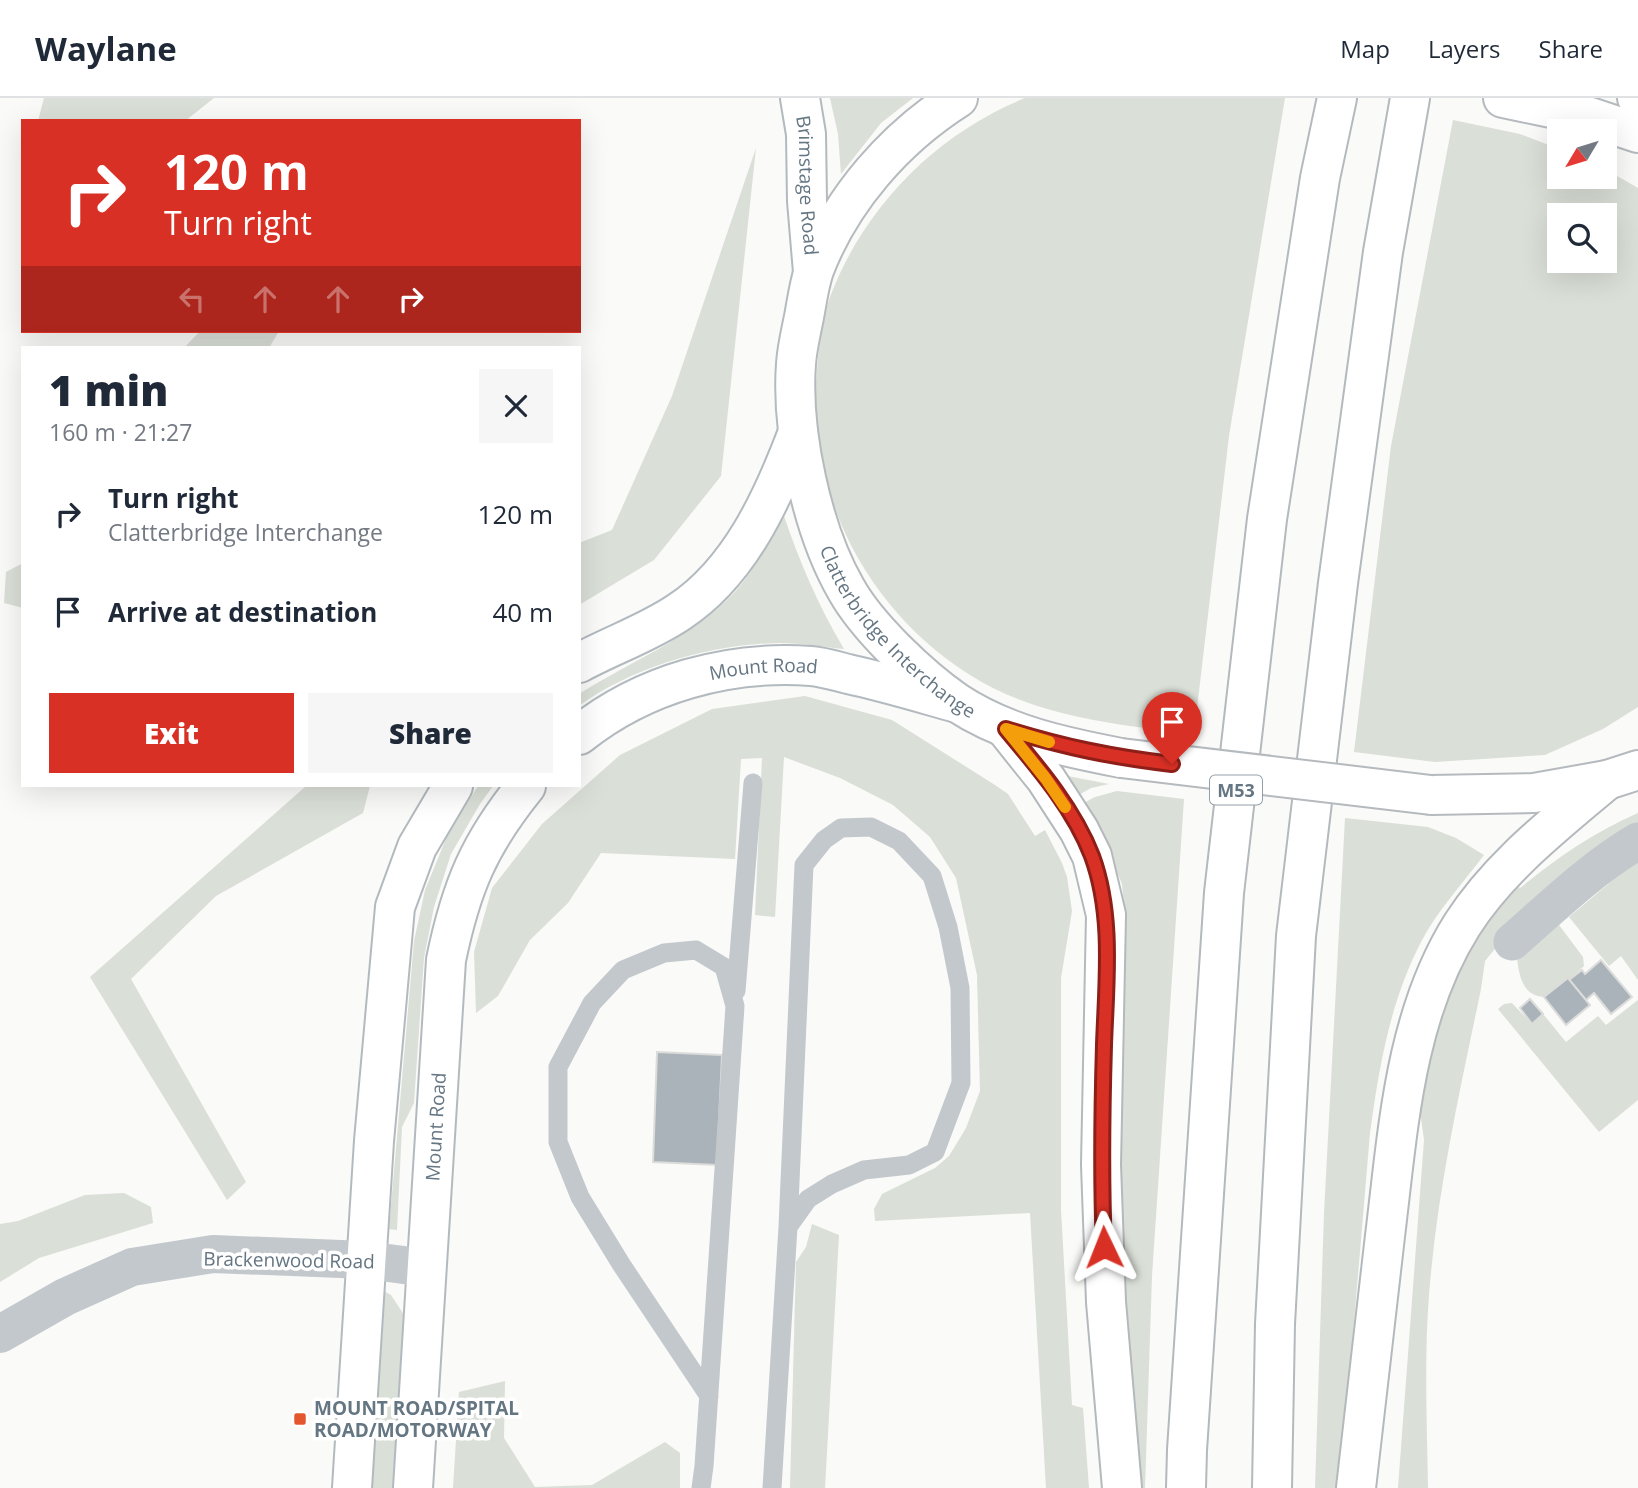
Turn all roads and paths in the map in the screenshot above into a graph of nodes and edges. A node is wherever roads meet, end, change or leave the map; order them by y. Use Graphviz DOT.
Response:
graph roads {
  1 [pos="800,98"];
  2 [pos="958,98"];
  3 [pos="1337,98"];
  4 [pos="1410,98"];
  5 [pos="1503,98"];
  6 [pos="1638,133"];
  7 [pos="813,272"];
  8 [pos="798,432"];
  9 [pos="581,662"];
  10 [pos="957,703"];
  11 [pos="1006,729"];
  12 [pos="581,734"];
  13 [pos="1623,775"];
  14 [pos="753,783"];
  15 [pos="452,787"];
  16 [pos="525,787"];
  17 [pos="1638,841"];
  18 [pos="1512,942"];
  19 [pos="735,1006"];
  20 [pos="788,1227"];
  21 [pos="366,1260"];
  22 [pos="426,1268"];
  23 [pos="0,1334"];
  24 [pos="709,1396"];
  25 [pos="352,1488"];
  26 [pos="413,1488"];
  27 [pos="701,1488"];
  28 [pos="772,1488"];
  29 [pos="1122,1488"];
  30 [pos="1186,1488"];
  31 [pos="1272,1488"];
  32 [pos="1356,1488"];
  1 -- 7 [label="main road, Brimstage Road"];
  2 -- 7 [label="main road, Clatterbridge Interchange"];
  3 -- 30 [label="main road, M53"];
  4 -- 31 [label="main road"];
  5 -- 6 [label="main road"];
  7 -- 8 [label="main road, Clatterbridge Interchange"];
  8 -- 9 [label="main road"];
  8 -- 10 [label="main road, Clatterbridge Interchange"];
  10 -- 11 [label="main road, Clatterbridge Interchange"];
  10 -- 12 [label="main road, Mount Road"];
  11 -- 13 [label="main road, Clatterbridge Interchange, bridge"];
  11 -- 29 [label="main road"];
  13 -- 32 [label="main road"];
  14 -- 19 [label="lane"];
  15 -- 21 [label="main road"];
  16 -- 22 [label="main road, Mount Road"];
  17 -- 18 [label="street"];
  19 -- 24 [label="lane"];
  19 -- 24 [label="lane"];
  20 -- 20 [label="lane"];
  20 -- 28 [label="lane"];
  21 -- 22 [label="street, Brackenwood Road"];
  21 -- 23 [label="street, Brackenwood Road"];
  21 -- 25 [label="main road"];
  22 -- 26 [label="main road, Mount Road"];
  24 -- 27 [label="lane"];
}
